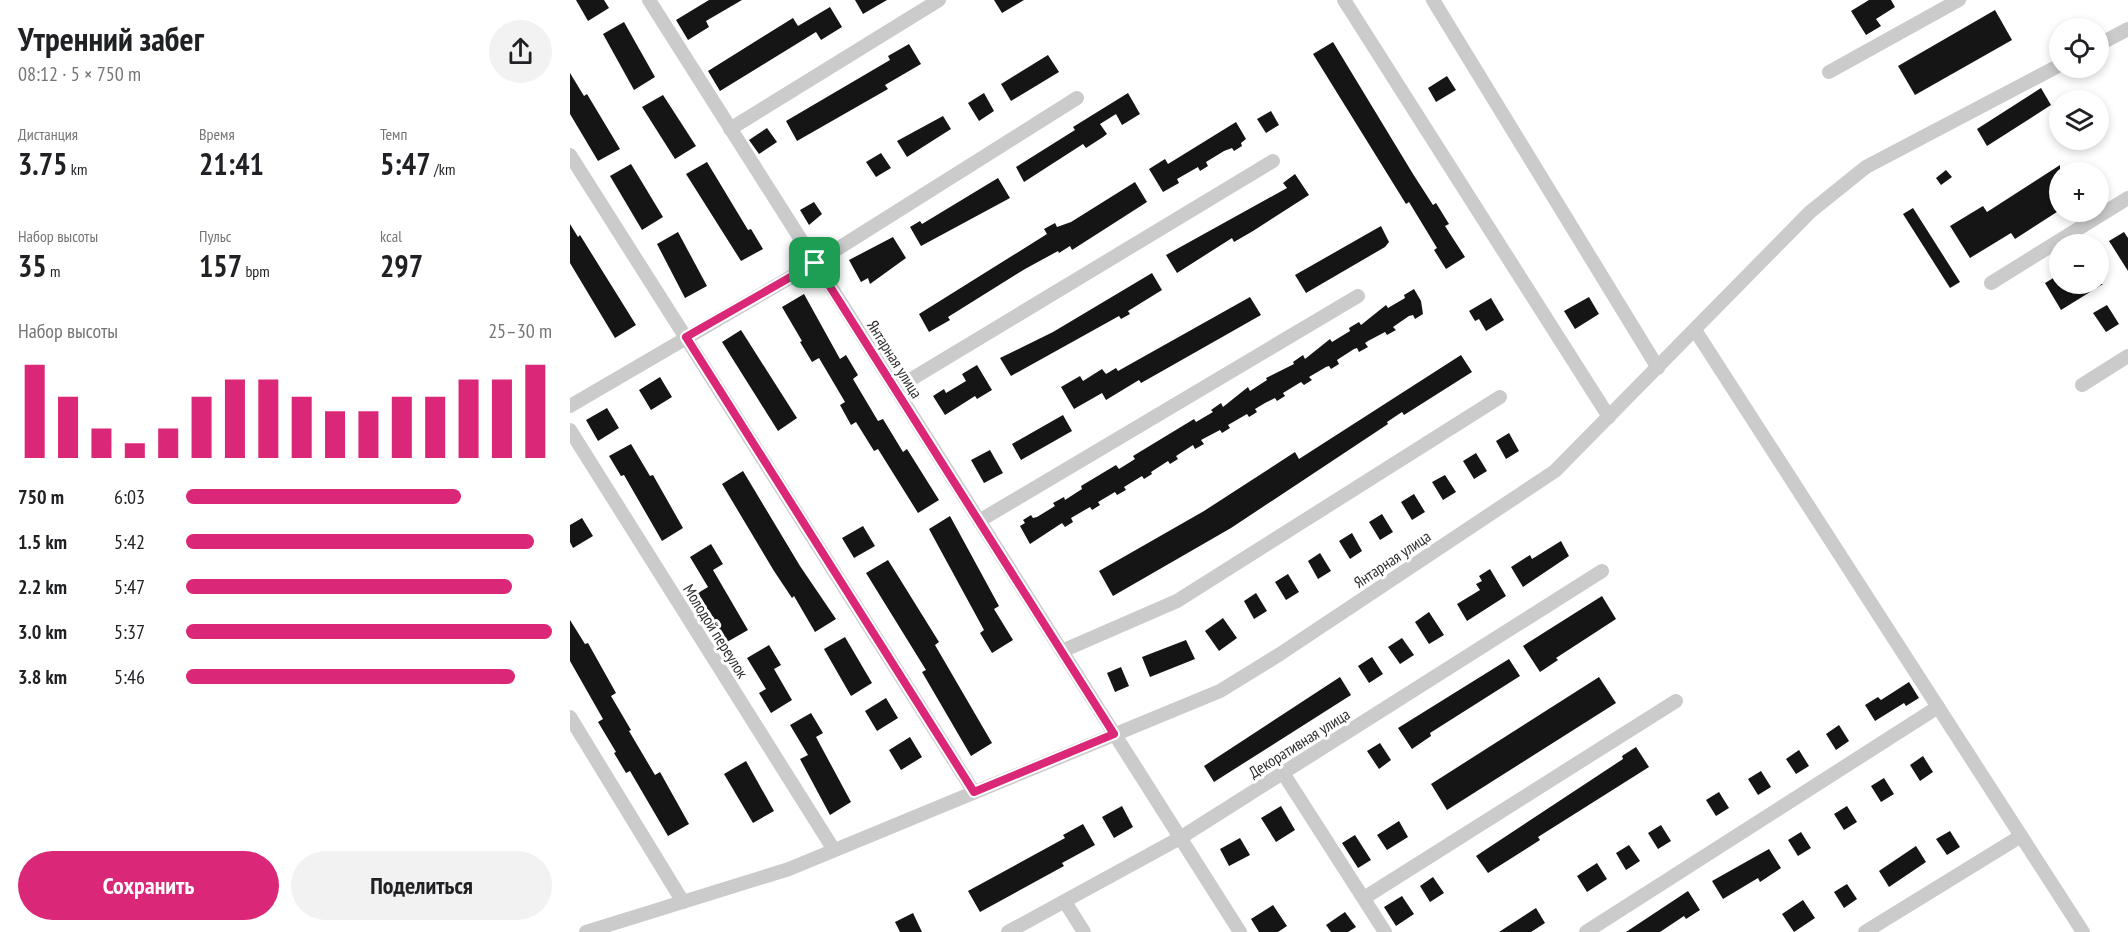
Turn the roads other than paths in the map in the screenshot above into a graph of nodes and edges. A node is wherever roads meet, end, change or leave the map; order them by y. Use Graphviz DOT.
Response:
graph roads {
  1 [pos="649,0"];
  2 [pos="939,0"];
  3 [pos="1344,0"];
  4 [pos="1433,0"];
  5 [pos="1959,0"];
  6 [pos="2128,29"];
  7 [pos="2109,39"];
  8 [pos="2049,71"];
  9 [pos="1829,72"];
  10 [pos="1077,98"];
  11 [pos="730,129"];
  12 [pos="570,155"];
  13 [pos="1273,161"];
  14 [pos="2128,198"];
  15 [pos="815,263"];
  16 [pos="1991,283"];
  17 [pos="1358,296"];
  18 [pos="1695,330"];
  19 [pos="686,337"];
  20 [pos="2128,356"];
  21 [pos="1658,368"];
  22 [pos="2082,384"];
  23 [pos="895,390"];
  24 [pos="1500,397"];
  25 [pos="570,406"];
  26 [pos="1609,417"];
  27 [pos="570,430"];
  28 [pos="979,521"];
  29 [pos="1602,571"];
  30 [pos="1062,651"];
  31 [pos="1676,701"];
  32 [pos="1938,707"];
  33 [pos="570,717"];
  34 [pos="1114,734"];
  35 [pos="1283,773"];
  36 [pos="974,792"];
  37 [pos="2021,836"];
  38 [pos="1180,838"];
  39 [pos="834,850"];
  40 [pos="1364,898"];
  41 [pos="683,902"];
  42 [pos="1065,902"];
  43 [pos="586,932"];
  44 [pos="1008,932"];
  45 [pos="1084,932"];
  46 [pos="1240,932"];
  47 [pos="1385,932"];
  48 [pos="1586,932"];
  49 [pos="1864,932"];
  50 [pos="2083,932"];
  1 -- 11 [label="street, Янтарная улица"];
  2 -- 11 [label="street"];
  3 -- 26 [label="street"];
  4 -- 21 [label="street"];
  5 -- 9 [label="street"];
  6 -- 7 [label="street"];
  8 -- 18 [label="street, Янтарная улица"];
  10 -- 15 [label="street"];
  11 -- 15 [label="street, Янтарная улица"];
  12 -- 19 [label="street"];
  13 -- 23 [label="street"];
  14 -- 16 [label="street"];
  15 -- 19 [label="street"];
  15 -- 23 [label="street, Янтарная улица"];
  17 -- 28 [label="street"];
  18 -- 21 [label="street, Янтарная улица"];
  18 -- 32 [label="street"];
  19 -- 25 [label="street"];
  19 -- 36 [label="street"];
  20 -- 22 [label="street"];
  21 -- 26 [label="street, Янтарная улица"];
  23 -- 28 [label="street, Янтарная улица"];
  24 -- 30 [label="street"];
  26 -- 34 [label="street, Янтарная улица"];
  27 -- 39 [label="street, Молодой переулок"];
  28 -- 30 [label="street, Янтарная улица"];
  29 -- 35 [label="street, Декоративная улица"];
  30 -- 34 [label="street, Янтарная улица"];
  31 -- 40 [label="street"];
  32 -- 37 [label="street"];
  32 -- 48 [label="street"];
  33 -- 41 [label="street"];
  34 -- 36 [label="street"];
  34 -- 38 [label="street, Янтарная улица"];
  35 -- 38 [label="street, Декоративная улица"];
  35 -- 40 [label="street"];
  36 -- 39 [label="street"];
  37 -- 49 [label="street"];
  37 -- 50 [label="street"];
  38 -- 42 [label="street, Декоративная улица"];
  38 -- 46 [label="street, Янтарная улица"];
  39 -- 41 [label="street"];
  40 -- 47 [label="street"];
  41 -- 43 [label="street"];
  42 -- 44 [label="street, Декоративная улица"];
  42 -- 45 [label="street"];
}
